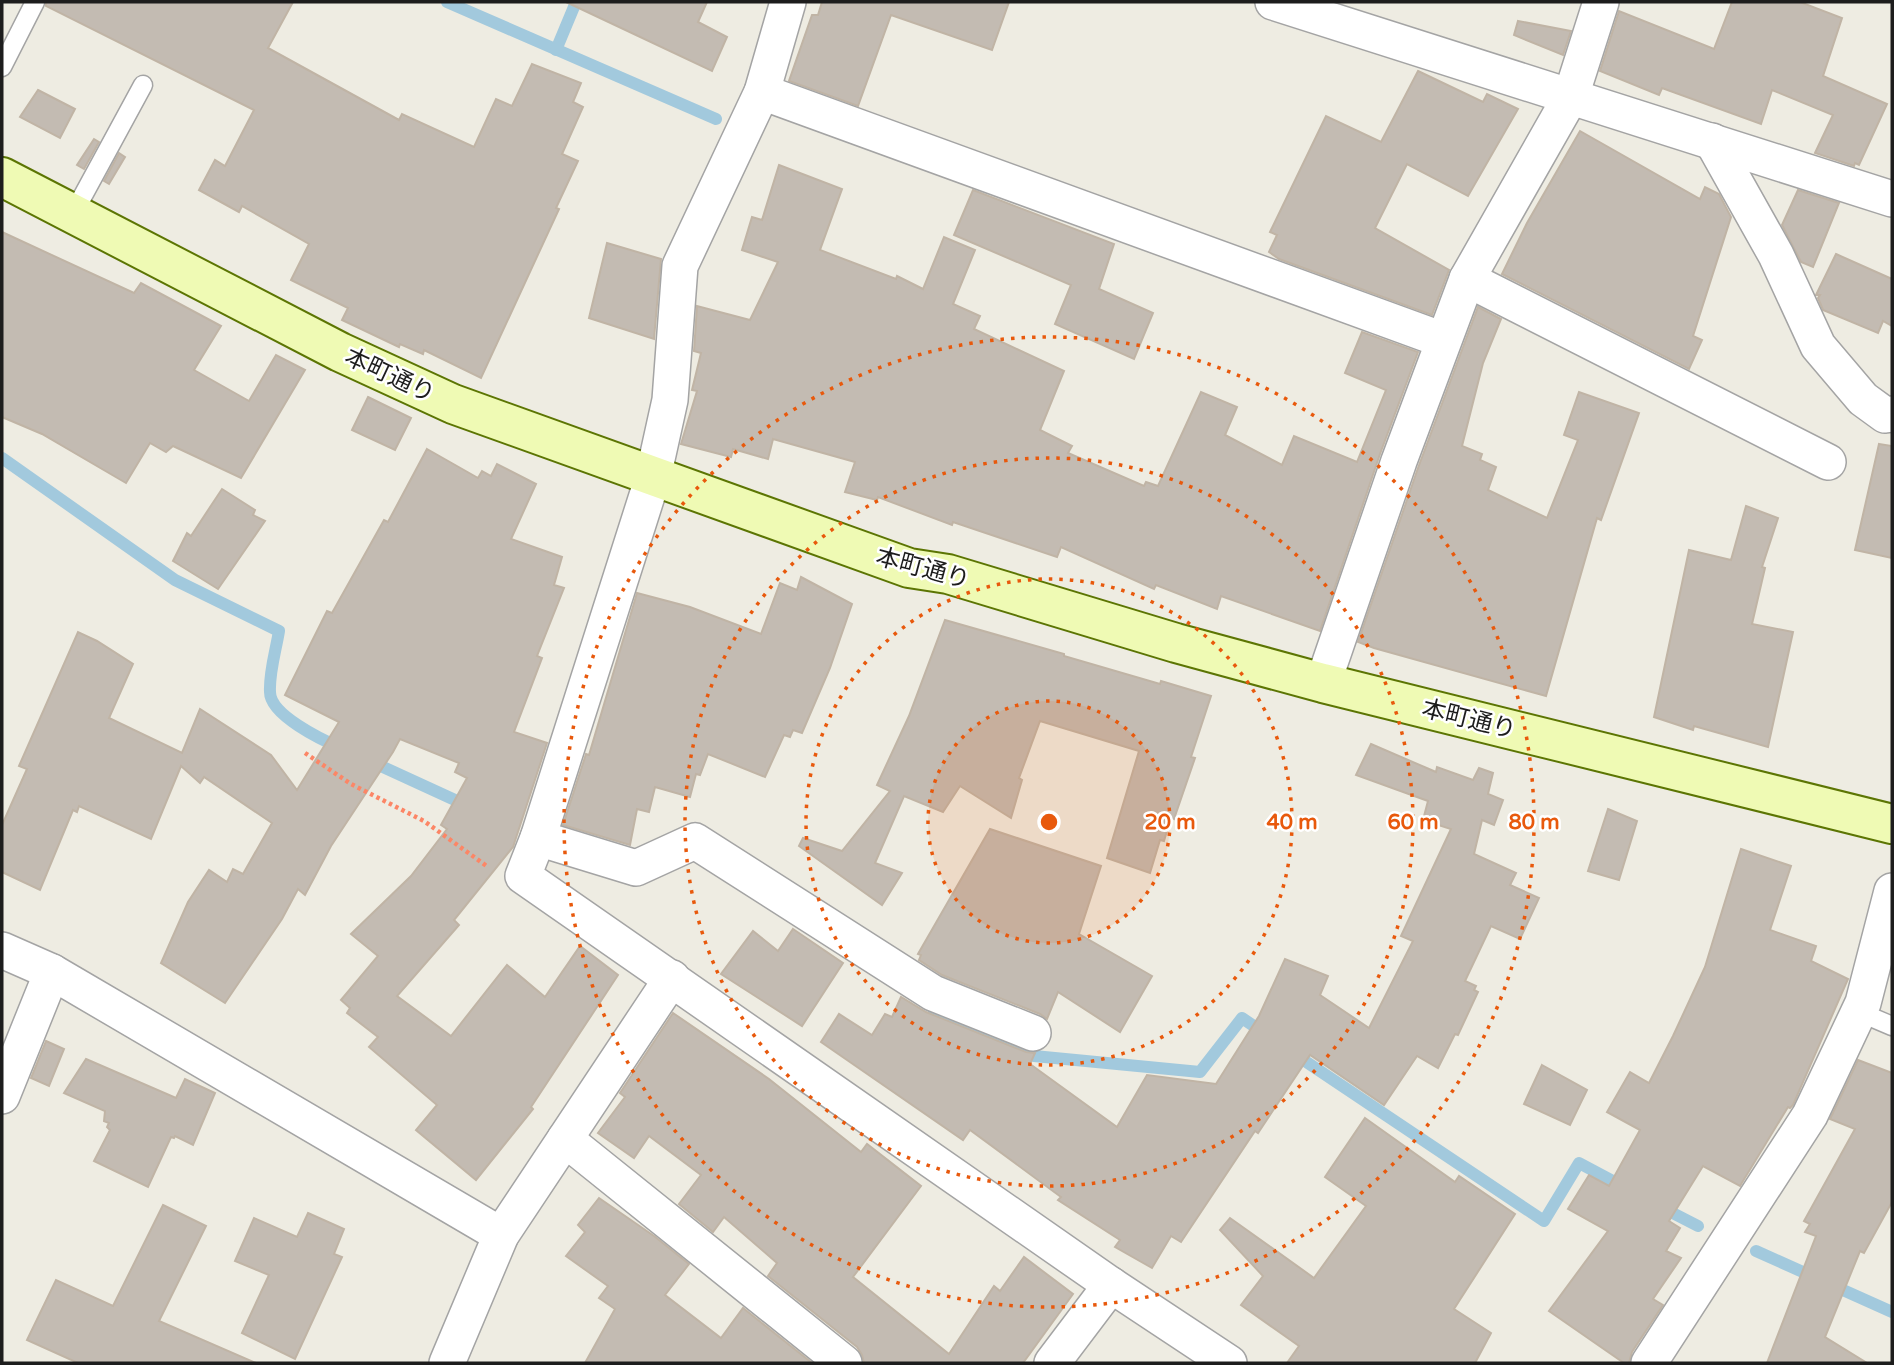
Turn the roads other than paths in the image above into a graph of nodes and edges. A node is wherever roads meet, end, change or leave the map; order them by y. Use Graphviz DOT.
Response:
graph roads {
  1 [pos="35,2"];
  2 [pos="788,2"];
  3 [pos="1273,2"];
  4 [pos="1601,2"];
  5 [pos="2,66"];
  6 [pos="143,85"];
  7 [pos="762,92"];
  8 [pos="1571,96"];
  9 [pos="1712,141"];
  10 [pos="2,177"];
  11 [pos="1892,198"];
  12 [pos="74,214"];
  13 [pos="1467,279"];
  14 [pos="1443,340"];
  15 [pos="1892,414"];
  16 [pos="1828,462"];
  17 [pos="653,477"];
  18 [pos="1323,683"];
  19 [pos="1892,824"];
  20 [pos="538,838"];
  21 [pos="1892,891"];
  22 [pos="2,950"];
  23 [pos="52,972"];
  24 [pos="672,978"];
  25 [pos="1859,1012"];
  26 [pos="1892,1026"];
  27 [pos="1033,1033"];
  28 [pos="2,1096"];
  29 [pos="565,1139"];
  30 [pos="501,1235"];
  31 [pos="1111,1285"];
  32 [pos="447,1363"];
  33 [pos="844,1363"];
  34 [pos="1052,1363"];
  35 [pos="1229,1363"];
  36 [pos="1650,1363"];
  1 -- 5 [label="lane"];
  2 -- 7 [label="street"];
  3 -- 8 [label="street"];
  4 -- 8 [label="street"];
  6 -- 12 [label="lane"];
  7 -- 14 [label="street"];
  7 -- 17 [label="street"];
  8 -- 9 [label="street"];
  8 -- 13 [label="street"];
  9 -- 11 [label="street"];
  9 -- 15 [label="street"];
  10 -- 12 [label="street, 本町通り"];
  12 -- 17 [label="street, 本町通り"];
  13 -- 14 [label="street"];
  13 -- 16 [label="street"];
  14 -- 18 [label="street"];
  17 -- 18 [label="street, 本町通り"];
  17 -- 20 [label="street"];
  18 -- 19 [label="street, 本町通り"];
  20 -- 24 [label="street"];
  20 -- 27 [label="street"];
  21 -- 25 [label="street"];
  22 -- 23 [label="street"];
  23 -- 28 [label="street"];
  23 -- 30 [label="street"];
  24 -- 29 [label="street"];
  24 -- 31 [label="street"];
  25 -- 26 [label="lane"];
  25 -- 36 [label="street"];
  29 -- 30 [label="street"];
  29 -- 33 [label="street"];
  30 -- 32 [label="street"];
  31 -- 34 [label="street"];
  31 -- 35 [label="street"];
}
